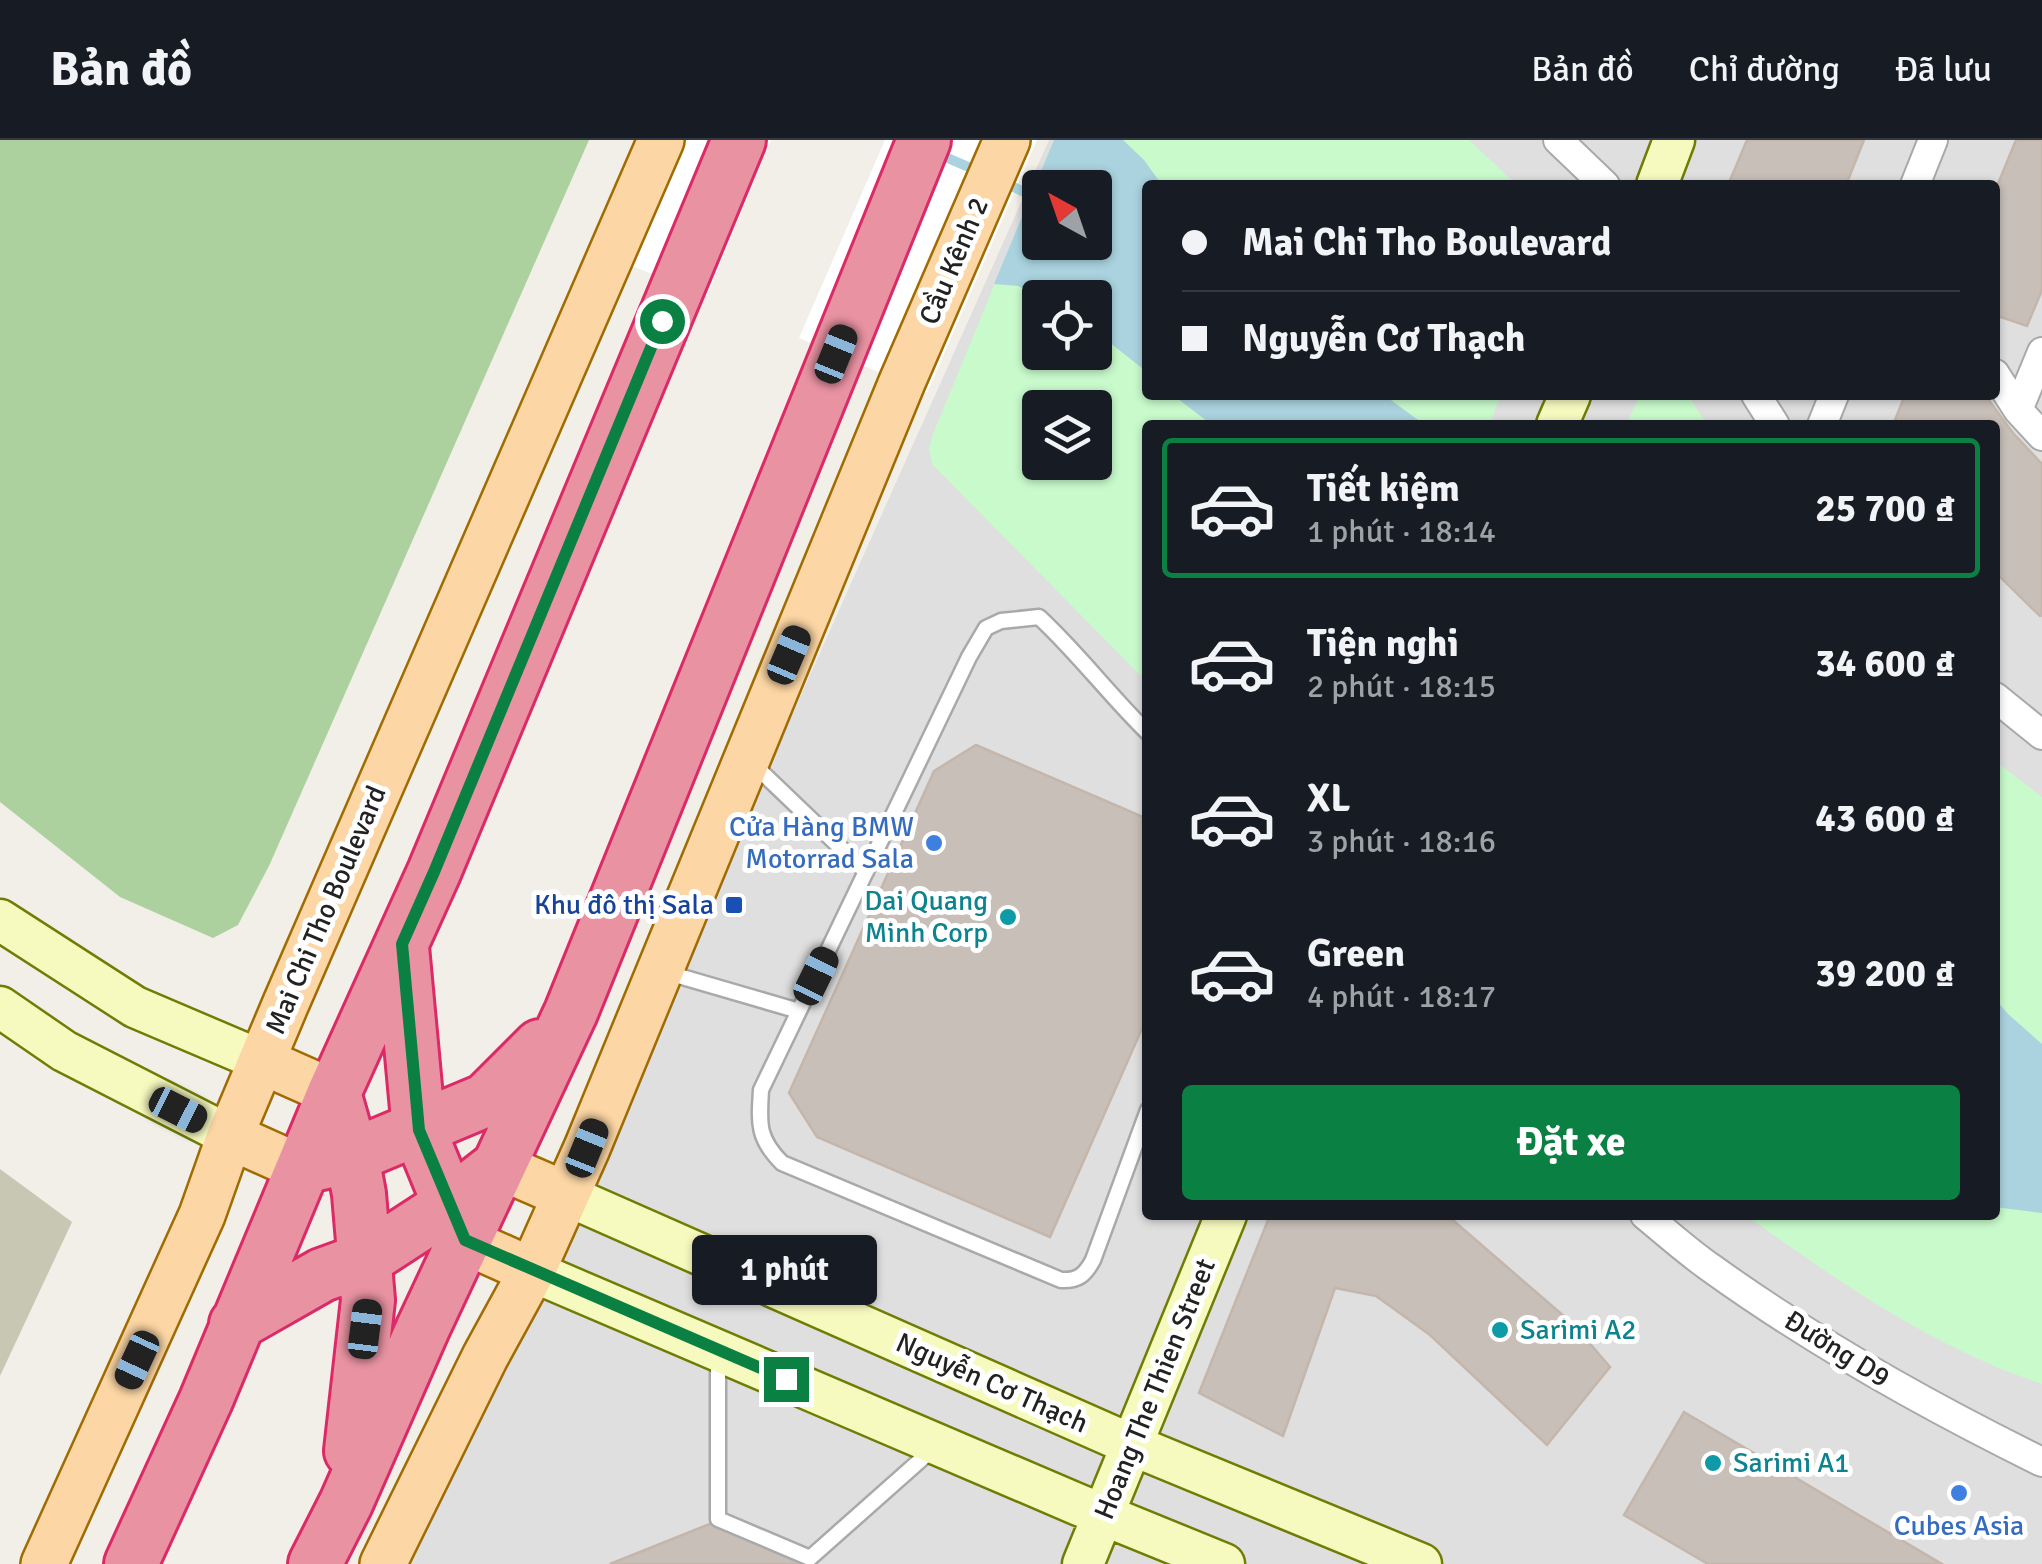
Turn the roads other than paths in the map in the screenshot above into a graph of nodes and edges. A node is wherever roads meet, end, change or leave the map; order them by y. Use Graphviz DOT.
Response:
graph roads {
  1 [pos="661,140"];
  2 [pos="739,140"];
  3 [pos="924,140"];
  4 [pos="1007,140"];
  5 [pos="1558,140"];
  6 [pos="1674,140"];
  7 [pos="1934,140"];
  8 [pos="1600,180"];
  9 [pos="1659,180"];
  10 [pos="1917,180"];
  11 [pos="2042,352"];
  12 [pos="2000,382"];
  13 [pos="2018,410"];
  14 [pos="2042,436"];
  15 [pos="2000,701"];
  16 [pos="1142,727"];
  17 [pos="2042,734"];
  18 [pos="747,758"];
  19 [pos="866,872"];
  20 [pos="0,920"];
  21 [pos="402,944"];
  22 [pos="660,970"];
  23 [pos="0,1007"];
  24 [pos="799,1011"];
  25 [pos="571,1012"];
  26 [pos="262,1061"];
  27 [pos="334,1092"];
  28 [pos="1142,1126"];
  29 [pos="419,1130"];
  30 [pos="230,1136"];
  31 [pos="499,1166"];
  32 [pos="301,1168"];
  33 [pos="356,1175"];
  34 [pos="566,1195"];
  35 [pos="1224,1220"];
  36 [pos="1651,1220"];
  37 [pos="444,1223"];
  38 [pos="366,1259"];
  39 [pos="532,1270"];
  40 [pos="236,1324"];
  41 [pos="718,1350"];
  42 [pos="938,1444"];
  43 [pos="1132,1445"];
  44 [pos="2042,1462"];
  45 [pos="346,1503"];
  46 [pos="1103,1515"];
  47 [pos="392,1559"];
  48 [pos="44,1564"];
  49 [pos="131,1564"];
  50 [pos="315,1564"];
  51 [pos="1083,1564"];
  52 [pos="1224,1564"];
  53 [pos="1421,1564"];
  1 -- 26 [label="main road, Mai Chi Tho Boulevard"];
  2 -- 21 [label="highway"];
  3 -- 25 [label="highway"];
  4 -- 18 [label="main road, Cầu Kênh 2"];
  5 -- 8 [label="street"];
  6 -- 9 [label="main road"];
  7 -- 10 [label="street"];
  11 -- 13 [label="street"];
  12 -- 13 [label="street"];
  13 -- 14 [label="street"];
  15 -- 17 [label="street"];
  16 -- 19 [label="lane"];
  18 -- 19 [label="lane"];
  18 -- 22 [label="main road"];
  19 -- 24 [label="lane"];
  20 -- 26 [label="main road"];
  21 -- 27 [label="highway"];
  21 -- 29 [label="highway"];
  22 -- 24 [label="lane"];
  22 -- 34 [label="main road"];
  23 -- 30 [label="main road"];
  24 -- 28 [label="lane"];
  25 -- 29 [label="highway"];
  25 -- 31 [label="highway"];
  26 -- 27 [label="main road"];
  26 -- 30 [label="main road, Mai Chi Tho Boulevard"];
  27 -- 29 [label="highway"];
  27 -- 32 [label="highway"];
  27 -- 33 [label="highway"];
  29 -- 31 [label="highway"];
  29 -- 33 [label="highway"];
  29 -- 37 [label="highway"];
  30 -- 32 [label="main road"];
  30 -- 48 [label="main road, Mai Chi Tho Boulevard"];
  31 -- 34 [label="main road"];
  31 -- 37 [label="highway"];
  32 -- 33 [label="highway"];
  32 -- 40 [label="highway"];
  33 -- 37 [label="highway"];
  33 -- 38 [label="highway"];
  34 -- 39 [label="main road"];
  34 -- 43 [label="main road, Nguyễn Cơ Thạch"];
  35 -- 43 [label="main road, Hoang The Thien Street"];
  36 -- 44 [label="street, Đường D9"];
  37 -- 38 [label="highway"];
  37 -- 39 [label="main road"];
  37 -- 45 [label="highway"];
  38 -- 40 [label="highway"];
  38 -- 45 [label="highway"];
  39 -- 41 [label="main road"];
  39 -- 47 [label="main road"];
  40 -- 49 [label="highway"];
  41 -- 42 [label="main road"];
  41 -- 42 [label="lane"];
  42 -- 46 [label="main road"];
  43 -- 46 [label="main road, Hoang The Thien Street"];
  43 -- 53 [label="main road, Nguyễn Cơ Thạch"];
  45 -- 50 [label="highway"];
  46 -- 51 [label="main road, Hoang The Thien Street"];
  46 -- 52 [label="main road"];
}
